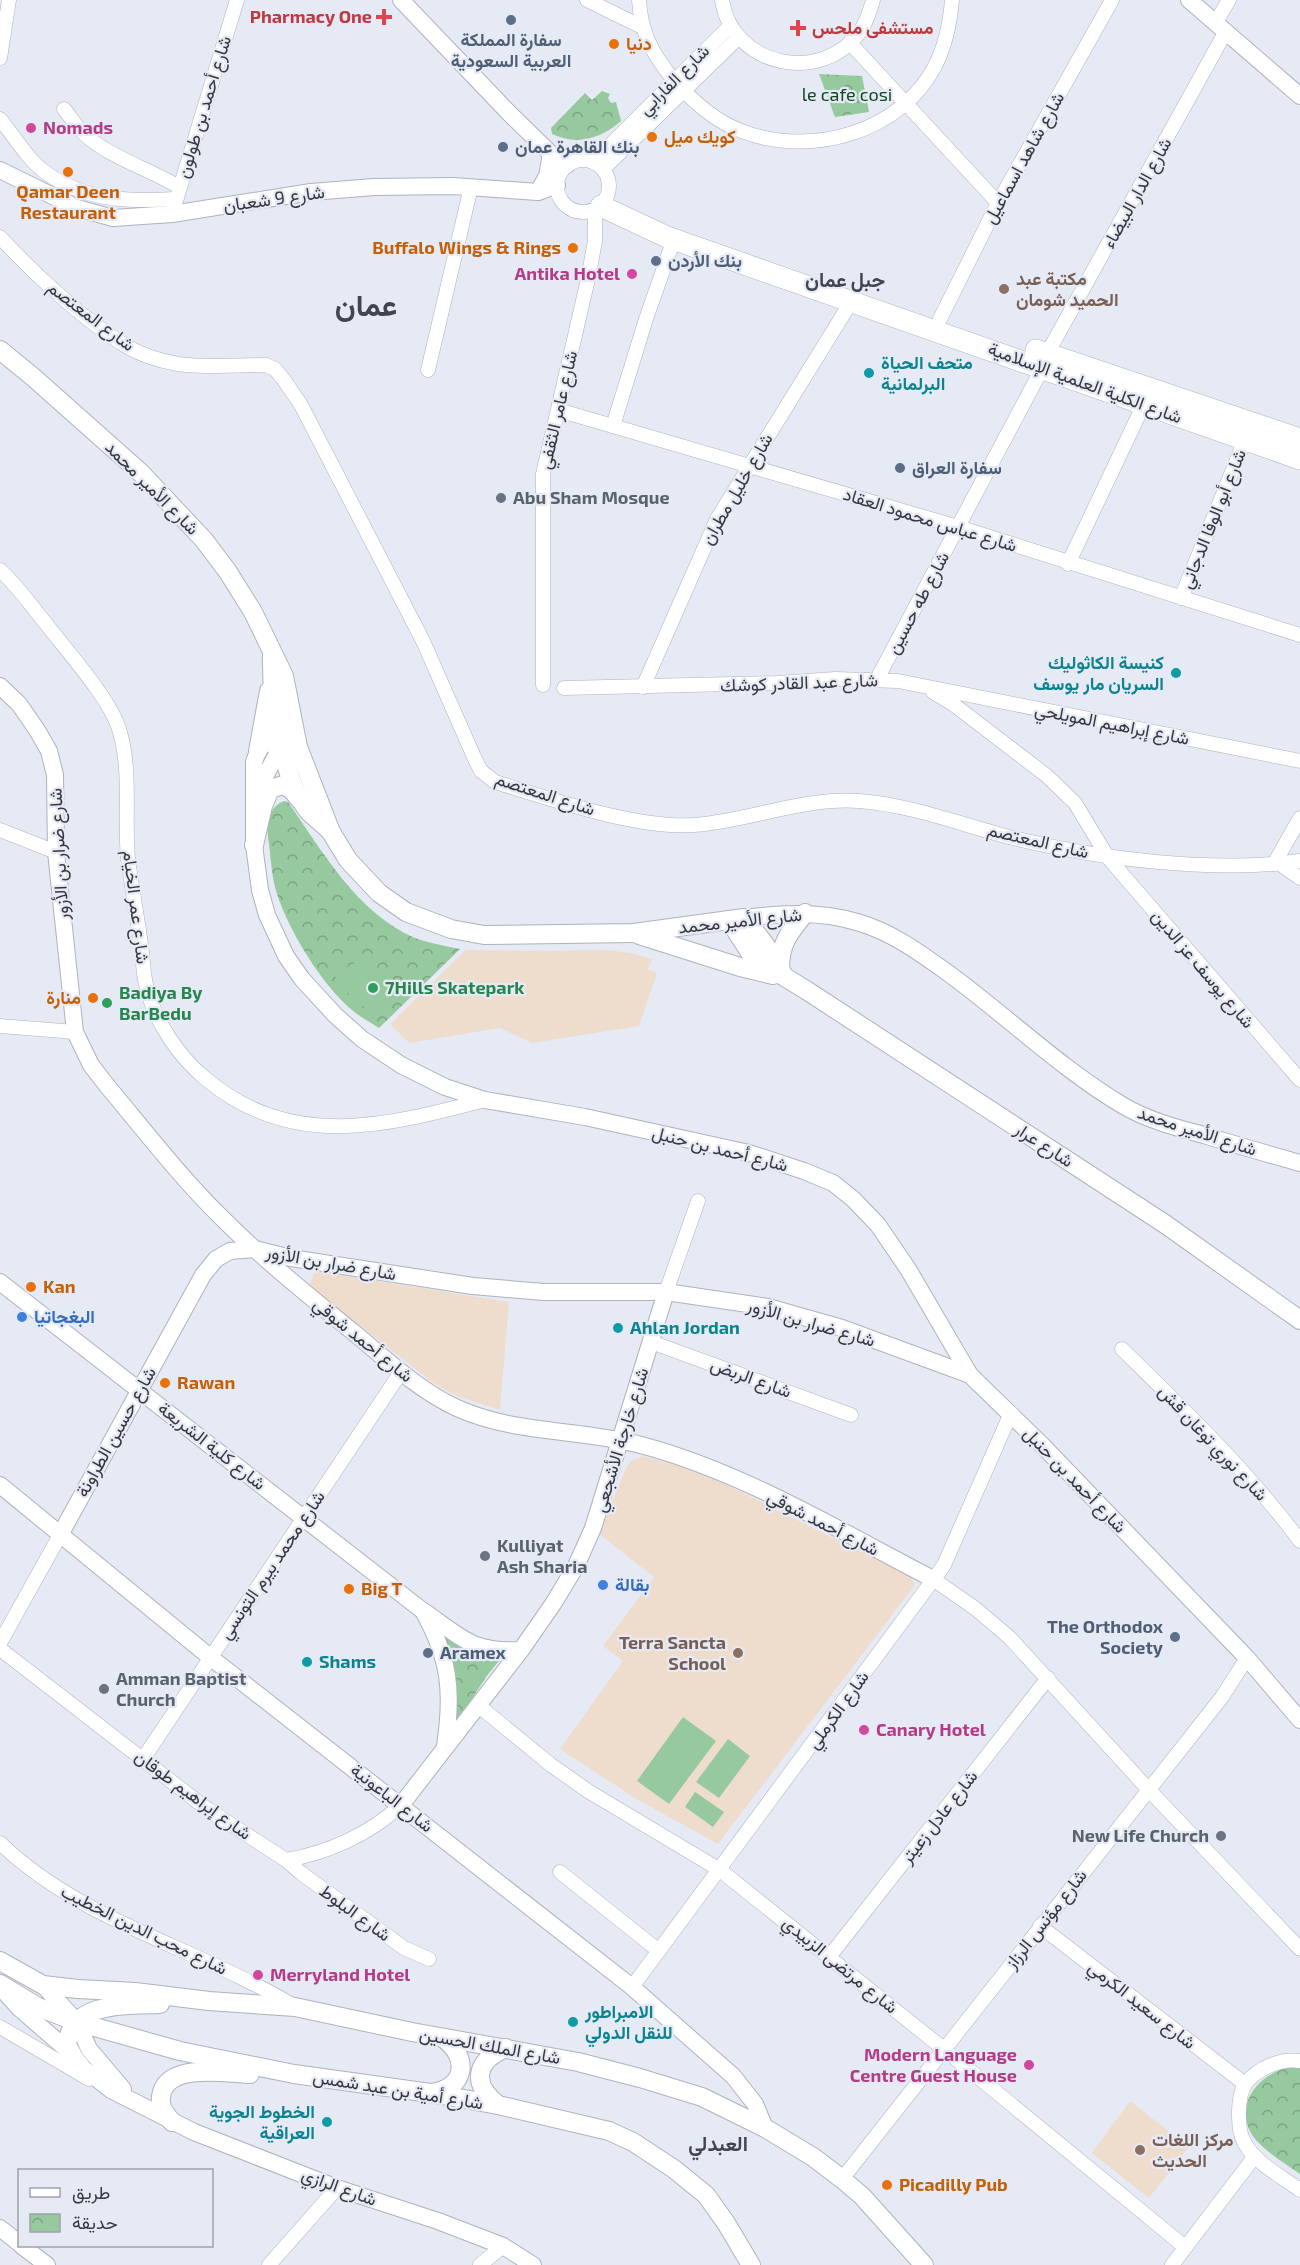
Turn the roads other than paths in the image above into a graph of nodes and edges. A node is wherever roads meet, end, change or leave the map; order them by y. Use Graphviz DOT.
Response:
graph roads {
  1 [pos="9,0"];
  2 [pos="237,0"];
  3 [pos="401,0"];
  4 [pos="587,0"];
  5 [pos="639,0"];
  6 [pos="722,0"];
  7 [pos="873,0"];
  8 [pos="952,0"];
  9 [pos="1112,0"];
  10 [pos="1189,0"];
  11 [pos="1229,0"];
  12 [pos="730,26"];
  13 [pos="1221,26"];
  14 [pos="642,27"];
  15 [pos="738,38"];
  16 [pos="850,43"];
  17 [pos="0,58"];
  18 [pos="674,80"];
  19 [pos="684,92"];
  20 [pos="1300,96"];
  21 [pos="906,102"];
  22 [pos="64,109"];
  23 [pos="0,119"];
  24 [pos="551,154"];
  25 [pos="567,165"];
  26 [pos="599,165"];
  27 [pos="0,170"];
  28 [pos="557,185"];
  29 [pos="471,187"];
  30 [pos="538,192"];
  31 [pos="176,200"];
  32 [pos="998,203"];
  33 [pos="601,204"];
  34 [pos="0,237"];
  35 [pos="674,239"];
  36 [pos="851,302"];
  37 [pos="940,319"];
  38 [pos="0,350"];
  39 [pos="1045,361"];
  40 [pos="428,370"];
  41 [pos="1144,404"];
  42 [pos="558,410"];
  43 [pos="613,426"];
  44 [pos="1300,439"];
  45 [pos="1245,441"];
  46 [pos="1300,459"];
  47 [pos="748,466"];
  48 [pos="958,527"];
  49 [pos="1068,564"];
  50 [pos="0,570"];
  51 [pos="1180,598"];
  52 [pos="1300,635"];
  53 [pos="273,651"];
  54 [pos="272,678"];
  55 [pos="878,679"];
  56 [pos="543,685"];
  57 [pos="0,686"];
  58 [pos="924,686"];
  59 [pos="643,687"];
  60 [pos="564,688"];
  61 [pos="286,743"];
  62 [pos="258,751"];
  63 [pos="1300,761"];
  64 [pos="253,800"];
  65 [pos="308,811"];
  66 [pos="1300,818"];
  67 [pos="0,830"];
  68 [pos="331,832"];
  69 [pos="254,845"];
  70 [pos="56,852"];
  71 [pos="1107,856"];
  72 [pos="1300,861"];
  73 [pos="1277,864"];
  74 [pos="1300,878"];
  75 [pos="805,914"];
  76 [pos="737,919"];
  77 [pos="634,933"];
  78 [pos="782,973"];
  79 [pos="0,1026"];
  80 [pos="75,1032"];
  81 [pos="1300,1080"];
  82 [pos="485,1100"];
  83 [pos="1300,1163"];
  84 [pos="698,1201"];
  85 [pos="255,1249"];
  86 [pos="307,1261"];
  87 [pos="0,1282"];
  88 [pos="295,1284"];
  89 [pos="666,1292"];
  90 [pos="1300,1320"];
  91 [pos="651,1342"];
  92 [pos="1122,1349"];
  93 [pos="401,1372"];
  94 [pos="970,1375"];
  95 [pos="140,1390"];
  96 [pos="1011,1413"];
  97 [pos="851,1414"];
  98 [pos="620,1440"];
  99 [pos="0,1485"];
  100 [pos="304,1518"];
  101 [pos="60,1535"];
  102 [pos="1300,1541"];
  103 [pos="933,1579"];
  104 [pos="423,1611"];
  105 [pos="0,1643"];
  106 [pos="0,1649"];
  107 [pos="521,1650"];
  108 [pos="210,1657"];
  109 [pos="1247,1658"];
  110 [pos="1048,1678"];
  111 [pos="479,1706"];
  112 [pos="1300,1719"];
  113 [pos="445,1746"];
  114 [pos="143,1759"];
  115 [pos="1148,1789"];
  116 [pos="401,1805"];
  117 [pos="0,1843"];
  118 [pos="286,1860"];
  119 [pos="720,1870"];
  120 [pos="560,1872"];
  121 [pos="1040,1926"];
  122 [pos="1300,1949"];
  123 [pos="659,1951"];
  124 [pos="829,1957"];
  125 [pos="429,1959"];
  126 [pos="0,1962"];
  127 [pos="0,1985"];
  128 [pos="43,1985"];
  129 [pos="632,1988"];
  130 [pos="209,2001"];
  131 [pos="295,2007"];
  132 [pos="78,2022"];
  133 [pos="0,2027"];
  134 [pos="443,2038"];
  135 [pos="506,2048"];
  136 [pos="945,2050"];
  137 [pos="72,2054"];
  138 [pos="1300,2061"];
  139 [pos="294,2074"];
  140 [pos="1245,2084"];
  141 [pos="111,2090"];
  142 [pos="430,2093"];
  143 [pos="498,2105"];
  144 [pos="145,2107"];
  145 [pos="172,2122"];
  146 [pos="765,2128"];
  147 [pos="1255,2156"];
  148 [pos="842,2179"];
  149 [pos="337,2187"];
  150 [pos="1300,2190"];
  151 [pos="0,2228"];
  152 [pos="18,2243"];
  153 [pos="503,2246"];
  154 [pos="24,2247"];
  155 [pos="1185,2247"];
  156 [pos="47,2265"];
  157 [pos="269,2265"];
  158 [pos="480,2265"];
  159 [pos="533,2265"];
  160 [pos="751,2265"];
  161 [pos="924,2265"];
  162 [pos="1172,2265"];
  1 -- 17 [label="street"];
  2 -- 31 [label="street, شارع أحمد بن طولون"];
  3 -- 24 [label="street"];
  4 -- 14 [label="street"];
  5 -- 14 [label="street"];
  6 -- 12 [label="street"];
  7 -- 16 [label="street"];
  8 -- 21 [label="street"];
  9 -- 32 [label="street, شارع شاهد اسماعيل"];
  10 -- 13 [label="street"];
  11 -- 13 [label="street, شارع الدار البيضاء"];
  12 -- 15 [label="street"];
  12 -- 18 [label="street, شارع الفارابي"];
  13 -- 20 [label="street"];
  13 -- 39 [label="street, شارع الدار البيضاء"];
  14 -- 18 [label="street"];
  15 -- 16 [label="street"];
  15 -- 19 [label="street, شارع الفارابي"];
  16 -- 21 [label="street"];
  18 -- 19 [label="street"];
  18 -- 26 [label="street, شارع الفارابي"];
  19 -- 21 [label="street"];
  19 -- 26 [label="street, شارع الفارابي"];
  21 -- 32 [label="street"];
  22 -- 31 [label="street"];
  23 -- 31 [label="street"];
  24 -- 25 [label="street"];
  24 -- 30 [label="street"];
  25 -- 26 [label="street"];
  25 -- 28 [label="street"];
  26 -- 33 [label="street"];
  27 -- 31 [label="street, شارع 9 شعبان"];
  28 -- 30 [label="street, شارع 9 شعبان"];
  28 -- 33 [label="street"];
  29 -- 30 [label="street, شارع 9 شعبان"];
  29 -- 31 [label="street, شارع 9 شعبان"];
  29 -- 40 [label="street"];
  32 -- 37 [label="street, شارع شاهد اسماعيل"];
  33 -- 35 [label="main road, شارع الكلية العلمية الإسلامية"];
  33 -- 37 [label="main road, شارع الكلية العلمية الإسلامية"];
  33 -- 42 [label="street, شارع عامر الثقفي"];
  34 -- 71 [label="street, شارع المعتصم"];
  35 -- 36 [label="main road, شارع الكلية العلمية الإسلامية"];
  35 -- 43 [label="street"];
  36 -- 39 [label="main road, شارع الكلية العلمية الإسلامية"];
  36 -- 47 [label="street, شارع خليل مطران"];
  37 -- 39 [label="main road, شارع الكلية العلمية الإسلامية"];
  38 -- 53 [label="main road, شارع الأمير محمد"];
  39 -- 41 [label="main road, شارع الكلية العلمية الإسلامية"];
  39 -- 44 [label="main road, شارع الكلية العلمية الإسلامية"];
  39 -- 48 [label="street, شارع طه حسين"];
  41 -- 45 [label="main road, شارع الكلية العلمية الإسلامية"];
  41 -- 49 [label="street"];
  42 -- 43 [label="street, شارع عباس محمود العقاد"];
  42 -- 56 [label="street, شارع عامر الثقفي"];
  43 -- 47 [label="street, شارع عباس محمود العقاد"];
  45 -- 46 [label="main road, شارع الكلية العلمية الإسلامية"];
  45 -- 51 [label="street, شارع أبو الوفا الدجاني"];
  47 -- 48 [label="street, شارع عباس محمود العقاد"];
  47 -- 59 [label="street, شارع خليل مطران"];
  48 -- 49 [label="street, شارع عباس محمود العقاد"];
  48 -- 55 [label="street, شارع طه حسين"];
  49 -- 51 [label="street, شارع عباس محمود العقاد"];
  50 -- 82 [label="street, شارع عمر الخيام"];
  51 -- 52 [label="street, شارع عباس محمود العقاد"];
  53 -- 54 [label="main road, شارع الأمير محمد"];
  53 -- 61 [label="main road, شارع الأمير محمد"];
  54 -- 61 [label="main road, شارع الأمير محمد"];
  54 -- 62 [label="main road"];
  55 -- 58 [label="street, شارع عبد القادر كوشك"];
  55 -- 59 [label="street, شارع عبد القادر كوشك"];
  57 -- 70 [label="street, شارع ضرار بن الأزور"];
  58 -- 63 [label="street, شارع إبراهيم المويلحي"];
  58 -- 71 [label="street, شارع عبد القادر كوشك"];
  59 -- 60 [label="street, شارع عبد القادر كوشك"];
  61 -- 62 [label="street"];
  61 -- 64 [label="street, شارع أحمد بن حنبل"];
  61 -- 65 [label="main road, شارع الأمير محمد"];
  61 -- 68 [label="main road, شارع الأمير محمد"];
  62 -- 64 [label="street, شارع أحمد بن حنبل"];
  64 -- 69 [label="street, شارع أحمد بن حنبل"];
  65 -- 68 [label="main road, شارع الأمير محمد"];
  65 -- 69 [label="main road"];
  66 -- 73 [label="street"];
  67 -- 70 [label="street"];
  68 -- 77 [label="main road, شارع الأمير محمد"];
  69 -- 82 [label="street, شارع أحمد بن حنبل"];
  70 -- 80 [label="street, شارع ضرار بن الأزور"];
  71 -- 73 [label="street, شارع المعتصم"];
  71 -- 81 [label="street, شارع يوسف عز الدين"];
  72 -- 73 [label="street, شارع المعتصم"];
  73 -- 74 [label="street"];
  75 -- 76 [label="street, شارع الأمير محمد"];
  75 -- 78 [label="main road"];
  75 -- 83 [label="street, شارع الأمير محمد"];
  76 -- 77 [label="main road, شارع الأمير محمد"];
  76 -- 78 [label="main road, شارع عرار"];
  77 -- 78 [label="main road"];
  78 -- 90 [label="main road, شارع عرار"];
  79 -- 80 [label="street"];
  80 -- 85 [label="street, شارع ضرار بن الأزور"];
  82 -- 94 [label="street, شارع أحمد بن حنبل"];
  84 -- 89 [label="street, شارع خارجة الأشجعي"];
  85 -- 86 [label="street, شارع ضرار بن الأزور"];
  85 -- 88 [label="street, شارع أحمد شوقي"];
  85 -- 95 [label="street, شارع حسين الطراونة"];
  86 -- 88 [label="street"];
  86 -- 89 [label="street, شارع ضرار بن الأزور"];
  87 -- 95 [label="street, شارع كلية الشريعة"];
  88 -- 93 [label="street, شارع أحمد شوقي"];
  89 -- 91 [label="street, شارع خارجة الأشجعي"];
  89 -- 94 [label="street, شارع ضرار بن الأزور"];
  91 -- 97 [label="street, شارع الربض"];
  91 -- 98 [label="street, شارع خارجة الأشجعي"];
  92 -- 102 [label="street, شارع نوري توغان قش"];
  93 -- 98 [label="street, شارع أحمد شوقي"];
  93 -- 100 [label="street, شارع محمد بيرم التونسي"];
  94 -- 96 [label="street, شارع أحمد بن حنبل"];
  95 -- 100 [label="street, شارع كلية الشريعة"];
  95 -- 101 [label="street, شارع حسين الطراونة"];
  96 -- 103 [label="street, شارع الكرملي"];
  96 -- 109 [label="street, شارع أحمد بن حنبل"];
  98 -- 103 [label="street, شارع أحمد شوقي"];
  98 -- 107 [label="street, شارع خارجة الأشجعي"];
  99 -- 101 [label="street, شارع الباعونية"];
  100 -- 104 [label="street, شارع كلية الشريعة"];
  100 -- 108 [label="street, شارع محمد بيرم التونسي"];
  101 -- 105 [label="street, شارع حسين الطراونة"];
  101 -- 108 [label="street, شارع الباعونية"];
  103 -- 110 [label="street, شارع أحمد شوقي"];
  103 -- 119 [label="street, شارع الكرملي"];
  104 -- 107 [label="street, شارع كلية الشريعة"];
  104 -- 113 [label="street, شارع كلية الشريعة"];
  106 -- 114 [label="street, شارع إبراهيم طوقان"];
  107 -- 111 [label="street, شارع خارجة الأشجعي"];
  108 -- 114 [label="street, شارع محمد بيرم التونسي"];
  108 -- 116 [label="street, شارع الباعونية"];
  109 -- 112 [label="street, شارع أحمد بن حنبل"];
  109 -- 115 [label="street, شارع مؤنس الرزاز"];
  110 -- 115 [label="street, شارع أحمد شوقي"];
  110 -- 124 [label="street, شارع عادل زعيتر"];
  111 -- 113 [label="street, شارع خارجة الأشجعي"];
  111 -- 119 [label="street, شارع مرتضى الزبيدي"];
  113 -- 116 [label="street, شارع خارجة الأشجعي"];
  114 -- 118 [label="street, شارع إبراهيم طوقان"];
  115 -- 121 [label="street, شارع مؤنس الرزاز"];
  115 -- 122 [label="street, شارع أحمد شوقي"];
  116 -- 118 [label="street"];
  116 -- 129 [label="street, شارع الباعونية"];
  117 -- 131 [label="street, شارع محب الدين الخطيب"];
  118 -- 125 [label="street, شارع البلوط"];
  119 -- 123 [label="street, شارع الكرملي"];
  119 -- 124 [label="street, شارع مرتضى الزبيدي"];
  120 -- 123 [label="street"];
  121 -- 136 [label="street, شارع مؤنس الرزاز"];
  121 -- 140 [label="street, شارع سعيد الكرمي"];
  123 -- 129 [label="street, شارع الكرملي"];
  124 -- 136 [label="street, شارع مرتضى الزبيدي"];
  126 -- 128 [label="main road, شارع الملك الحسين"];
  127 -- 132 [label="main road, شارع أمية بن عبد شمس"];
  127 -- 137 [label="street, شارع الرازي"];
  128 -- 130 [label="main road, شارع الملك الحسين"];
  128 -- 132 [label="street, شارع الرازي"];
  129 -- 146 [label="street, شارع الباعونية"];
  130 -- 131 [label="main road, شارع الملك الحسين"];
  130 -- 132 [label="main road"];
  131 -- 134 [label="main road, شارع الملك الحسين"];
  132 -- 137 [label="main road"];
  132 -- 139 [label="main road, شارع أمية بن عبد شمس"];
  132 -- 144 [label="street, شارع الرازي"];
  133 -- 141 [label="street"];
  134 -- 135 [label="main road, شارع الملك الحسين"];
  134 -- 142 [label="main road"];
  135 -- 143 [label="main road"];
  135 -- 146 [label="main road, شارع الملك الحسين"];
  136 -- 148 [label="street, شارع مؤنس الرزاز"];
  136 -- 155 [label="street, شارع مرتضى الزبيدي"];
  137 -- 141 [label="street, شارع الرازي"];
  138 -- 140 [label="street"];
  139 -- 142 [label="main road, شارع أمية بن عبد شمس"];
  139 -- 145 [label="main road"];
  140 -- 147 [label="street"];
  141 -- 144 [label="street, شارع الرازي"];
  142 -- 143 [label="main road, شارع أمية بن عبد شمس"];
  143 -- 160 [label="main road, شارع أمية بن عبد شمس"];
  144 -- 145 [label="street, شارع الرازي"];
  145 -- 149 [label="street, شارع الرازي"];
  146 -- 148 [label="main road, شارع الملك الحسين"];
  147 -- 150 [label="street"];
  147 -- 155 [label="street"];
  148 -- 161 [label="main road, شارع الملك الحسين"];
  149 -- 153 [label="street, شارع الرازي"];
  149 -- 157 [label="street"];
  151 -- 152 [label="street"];
  153 -- 158 [label="street"];
  153 -- 159 [label="street, شارع الرازي"];
  154 -- 156 [label="street"];
  155 -- 162 [label="street"];
}
